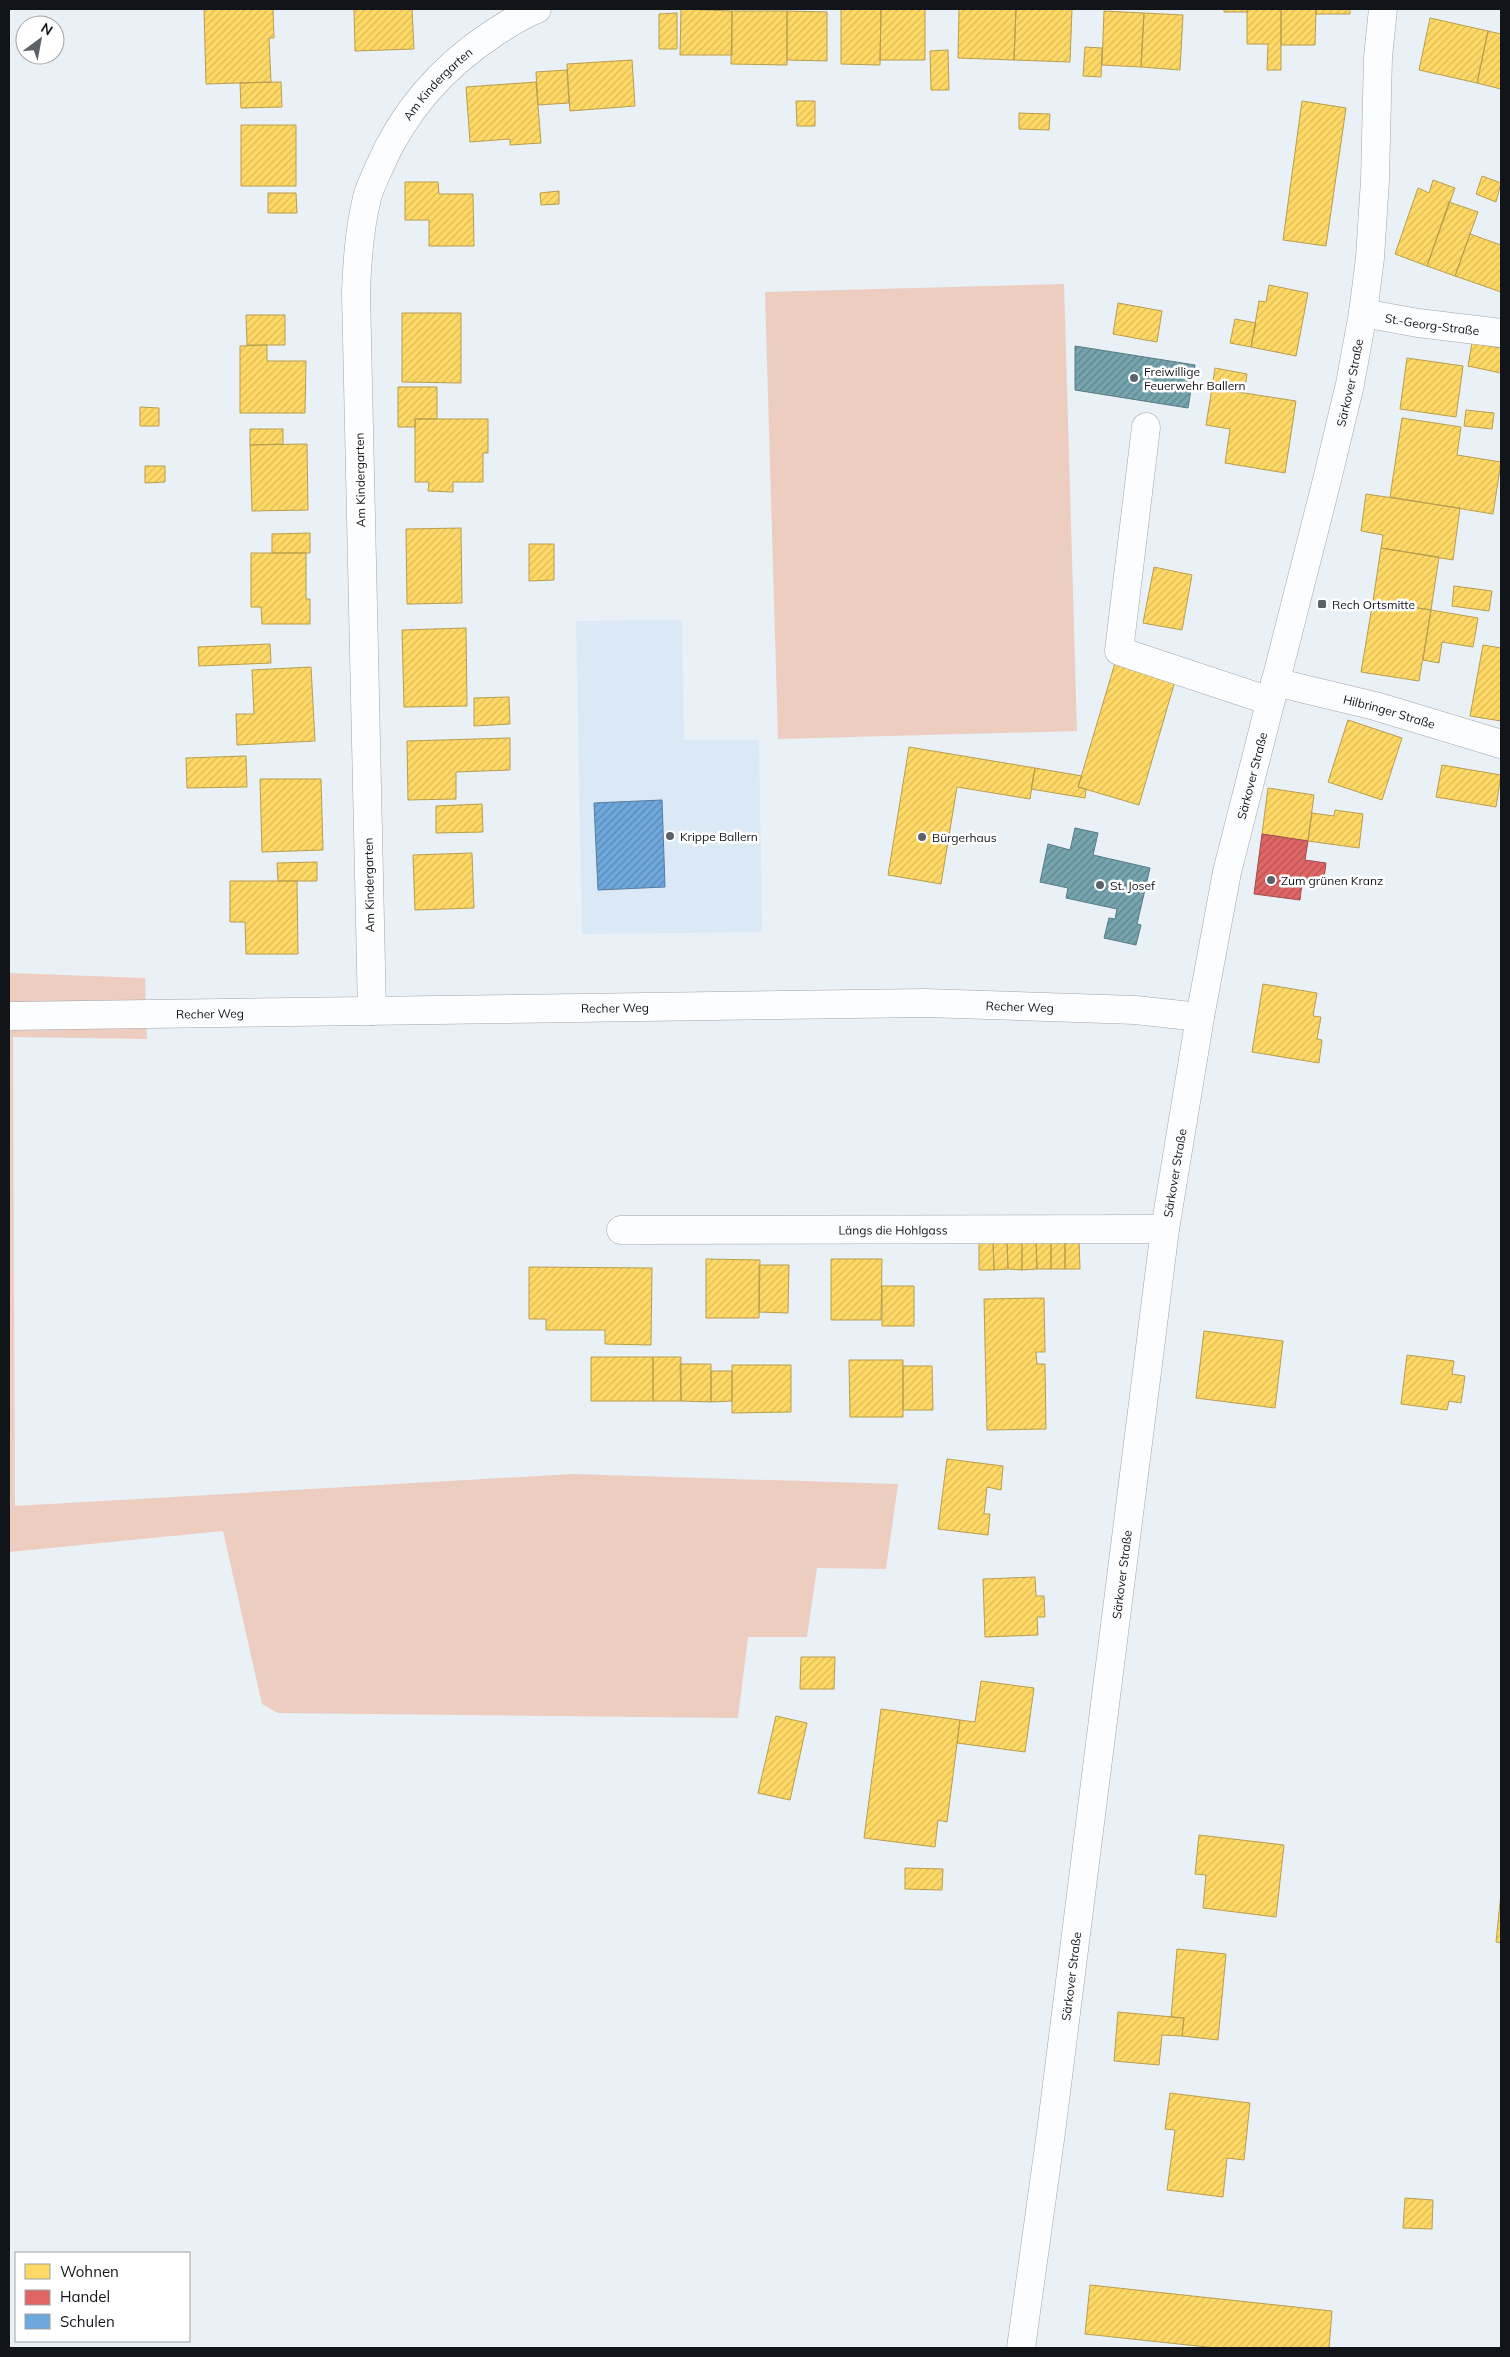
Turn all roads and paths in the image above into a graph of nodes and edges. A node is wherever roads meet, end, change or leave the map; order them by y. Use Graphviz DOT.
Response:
graph roads {
  1 [pos="1383,9"];
  2 [pos="527,10"];
  3 [pos="1363,313"];
  4 [pos="1501,333"];
  5 [pos="1146,427"];
  6 [pos="1272,691"];
  7 [pos="1501,744"];
  8 [pos="372,1011"];
  9 [pos="20,1016"];
  10 [pos="1200,1017"];
  11 [pos="1165,1229"];
  12 [pos="621,1230"];
  13 [pos="1021,2348"];
  1 -- 3 [label="street, Särkover Straße"];
  2 -- 8 [label="street, Am Kindergarten"];
  3 -- 4 [label="street, St.-Georg-Straße"];
  3 -- 6 [label="street, Särkover Straße"];
  5 -- 6 [label="street, Hilbringer Straße"];
  6 -- 7 [label="street, Hilbringer Straße"];
  6 -- 10 [label="street, Särkover Straße"];
  8 -- 9 [label="street, Recher Weg"];
  8 -- 10 [label="street, Recher Weg"];
  10 -- 11 [label="street, Särkover Straße"];
  11 -- 12 [label="street, Längs die Hohlgass"];
  11 -- 13 [label="street, Särkover Straße"];
}
